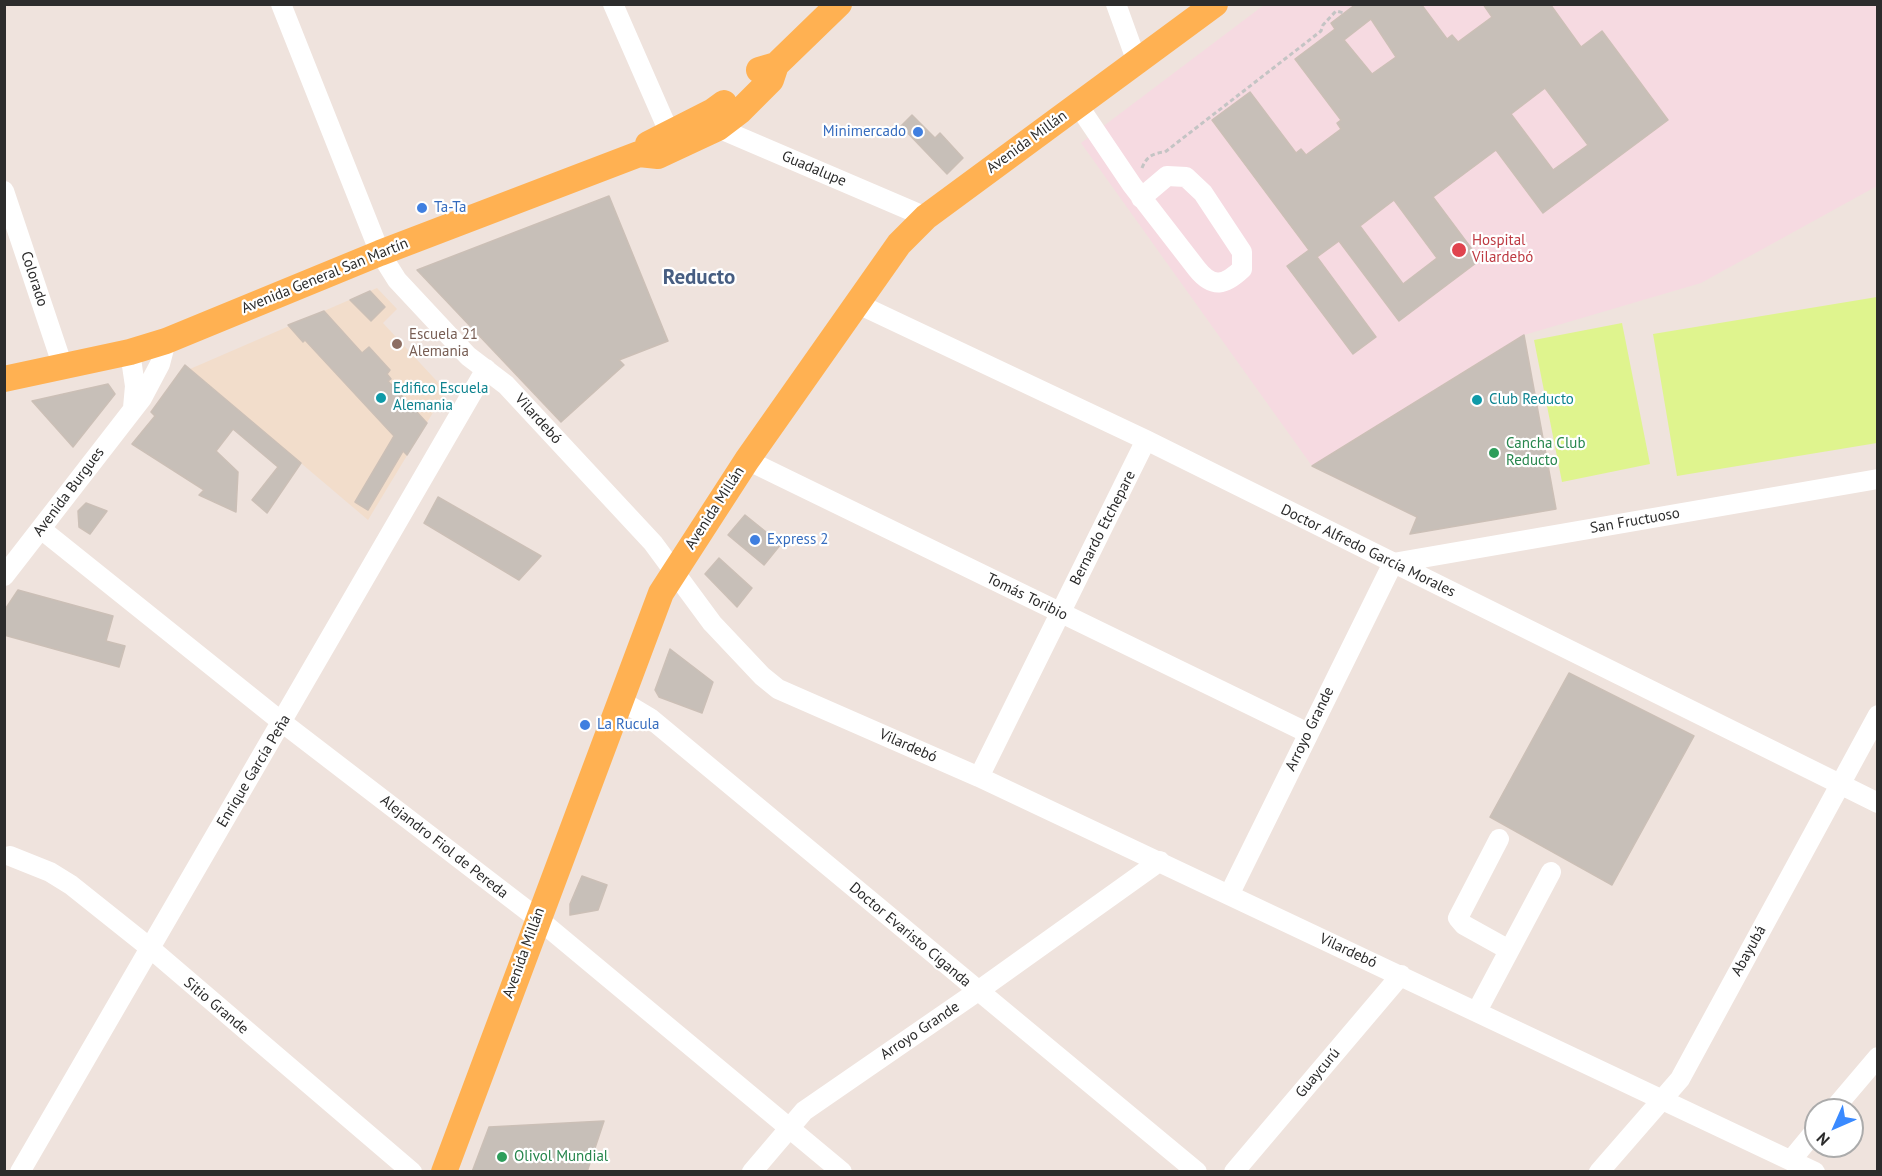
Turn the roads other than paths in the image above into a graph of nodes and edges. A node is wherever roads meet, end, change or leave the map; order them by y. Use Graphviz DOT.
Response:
graph roads {
  1 [pos="281,4"];
  2 [pos="613,4"];
  3 [pos="839,4"];
  4 [pos="1116,4"];
  5 [pos="1215,4"];
  6 [pos="1137,62"];
  7 [pos="1078,105"];
  8 [pos="715,120"];
  9 [pos="669,132"];
  10 [pos="639,154"];
  11 [pos="4,191"];
  12 [pos="1141,198"];
  13 [pos="926,217"];
  14 [pos="380,253"];
  15 [pos="856,303"];
  16 [pos="166,341"];
  17 [pos="130,352"];
  18 [pos="63,367"];
  19 [pos="486,369"];
  20 [pos="4,379"];
  21 [pos="133,408"];
  22 [pos="1146,440"];
  23 [pos="747,460"];
  24 [pos="1878,479"];
  25 [pos="41,529"];
  26 [pos="1393,563"];
  27 [pos="673,572"];
  28 [pos="4,576"];
  29 [pos="1060,613"];
  30 [pos="620,700"];
  31 [pos="1878,715"];
  32 [pos="283,723"];
  33 [pos="1308,733"];
  34 [pos="979,777"];
  35 [pos="1840,784"];
  36 [pos="1878,803"];
  37 [pos="1499,839"];
  38 [pos="10,856"];
  39 [pos="1160,861"];
  40 [pos="1551,872"];
  41 [pos="1229,895"];
  42 [pos="537,918"];
  43 [pos="150,948"];
  44 [pos="1509,950"];
  45 [pos="1401,975"];
  46 [pos="978,992"];
  47 [pos="1477,1011"];
  48 [pos="1878,1057"];
  49 [pos="1664,1098"];
  50 [pos="1843,1098"];
  51 [pos="789,1127"];
  52 [pos="1804,1144"];
  53 [pos="1792,1159"];
  54 [pos="20,1172"];
  55 [pos="412,1172"];
  56 [pos="444,1172"];
  57 [pos="752,1172"];
  58 [pos="842,1172"];
  59 [pos="1197,1172"];
  60 [pos="1234,1172"];
  61 [pos="1599,1172"];
  62 [pos="1815,1172"];
  1 -- 14 [label="street, Vilardebó"];
  2 -- 9 [label="street"];
  3 -- 8 [label="main road, Avenida General San Martín"];
  4 -- 6 [label="street"];
  5 -- 6 [label="main road, Avenida Millán"];
  6 -- 7 [label="main road, Avenida Millán"];
  7 -- 12 [label="street"];
  7 -- 13 [label="main road, Avenida Millán"];
  8 -- 9 [label="main road, Avenida General San Martín"];
  8 -- 10 [label="main road, Avenida General San Martín"];
  8 -- 13 [label="street, Guadalupe"];
  9 -- 10 [label="main road, Avenida General San Martín"];
  10 -- 14 [label="main road, Avenida General San Martín"];
  11 -- 18 [label="street, Colorado"];
  12 -- 12 [label="street"];
  13 -- 15 [label="main road, Avenida Millán"];
  14 -- 16 [label="main road, Avenida General San Martín"];
  14 -- 19 [label="street, Vilardebó"];
  15 -- 22 [label="street, Doctor Alfredo García Morales"];
  15 -- 23 [label="main road, Avenida Millán"];
  16 -- 17 [label="main road, Avenida General San Martín"];
  16 -- 21 [label="street, Avenida Burgues"];
  17 -- 18 [label="main road, Avenida General San Martín"];
  17 -- 21 [label="street"];
  18 -- 20 [label="main road, Avenida General San Martín"];
  19 -- 27 [label="street, Vilardebó"];
  19 -- 32 [label="street, Enrique García Peña"];
  21 -- 25 [label="street, Avenida Burgues"];
  22 -- 26 [label="street, Doctor Alfredo García Morales"];
  22 -- 29 [label="street, Bernardo Etchepare"];
  23 -- 27 [label="main road, Avenida Millán"];
  23 -- 29 [label="street, Tomás Toribio"];
  24 -- 26 [label="street, San Fructuoso"];
  25 -- 28 [label="street, Avenida Burgues"];
  25 -- 32 [label="street, Alejandro Fiol de Pereda"];
  26 -- 33 [label="street, Arroyo Grande"];
  26 -- 35 [label="street, Doctor Alfredo García Morales"];
  27 -- 30 [label="main road, Avenida Millán"];
  27 -- 34 [label="street, Vilardebó"];
  29 -- 33 [label="street, Tomás Toribio"];
  29 -- 34 [label="street, Bernardo Etchepare"];
  30 -- 42 [label="main road, Avenida Millán"];
  30 -- 46 [label="street, Doctor Evaristo Ciganda"];
  31 -- 35 [label="street, Abayubá"];
  32 -- 42 [label="street, Alejandro Fiol de Pereda"];
  32 -- 43 [label="street, Enrique García Peña"];
  33 -- 41 [label="street, Arroyo Grande"];
  34 -- 39 [label="street, Vilardebó"];
  35 -- 36 [label="street, Doctor Alfredo García Morales"];
  35 -- 49 [label="street, Abayubá"];
  37 -- 44 [label="street"];
  38 -- 43 [label="street, Sitio Grande"];
  39 -- 41 [label="street, Vilardebó"];
  39 -- 46 [label="street, Arroyo Grande"];
  40 -- 44 [label="street"];
  41 -- 45 [label="street, Vilardebó"];
  42 -- 51 [label="street, Alejandro Fiol de Pereda"];
  42 -- 56 [label="main road, Avenida Millán"];
  43 -- 54 [label="street, Enrique García Peña"];
  43 -- 55 [label="street, Sitio Grande"];
  44 -- 47 [label="street"];
  45 -- 47 [label="street, Vilardebó"];
  45 -- 60 [label="street, Guaycurú"];
  46 -- 51 [label="street, Arroyo Grande"];
  46 -- 59 [label="street, Doctor Evaristo Ciganda"];
  47 -- 49 [label="street, Vilardebó"];
  48 -- 50 [label="street"];
  49 -- 53 [label="street, Vilardebó"];
  49 -- 61 [label="street, Abayubá"];
  51 -- 57 [label="street, Arroyo Grande"];
  51 -- 58 [label="street, Alejandro Fiol de Pereda"];
  52 -- 53 [label="street"];
  53 -- 62 [label="street, Vilardebó"];
}
